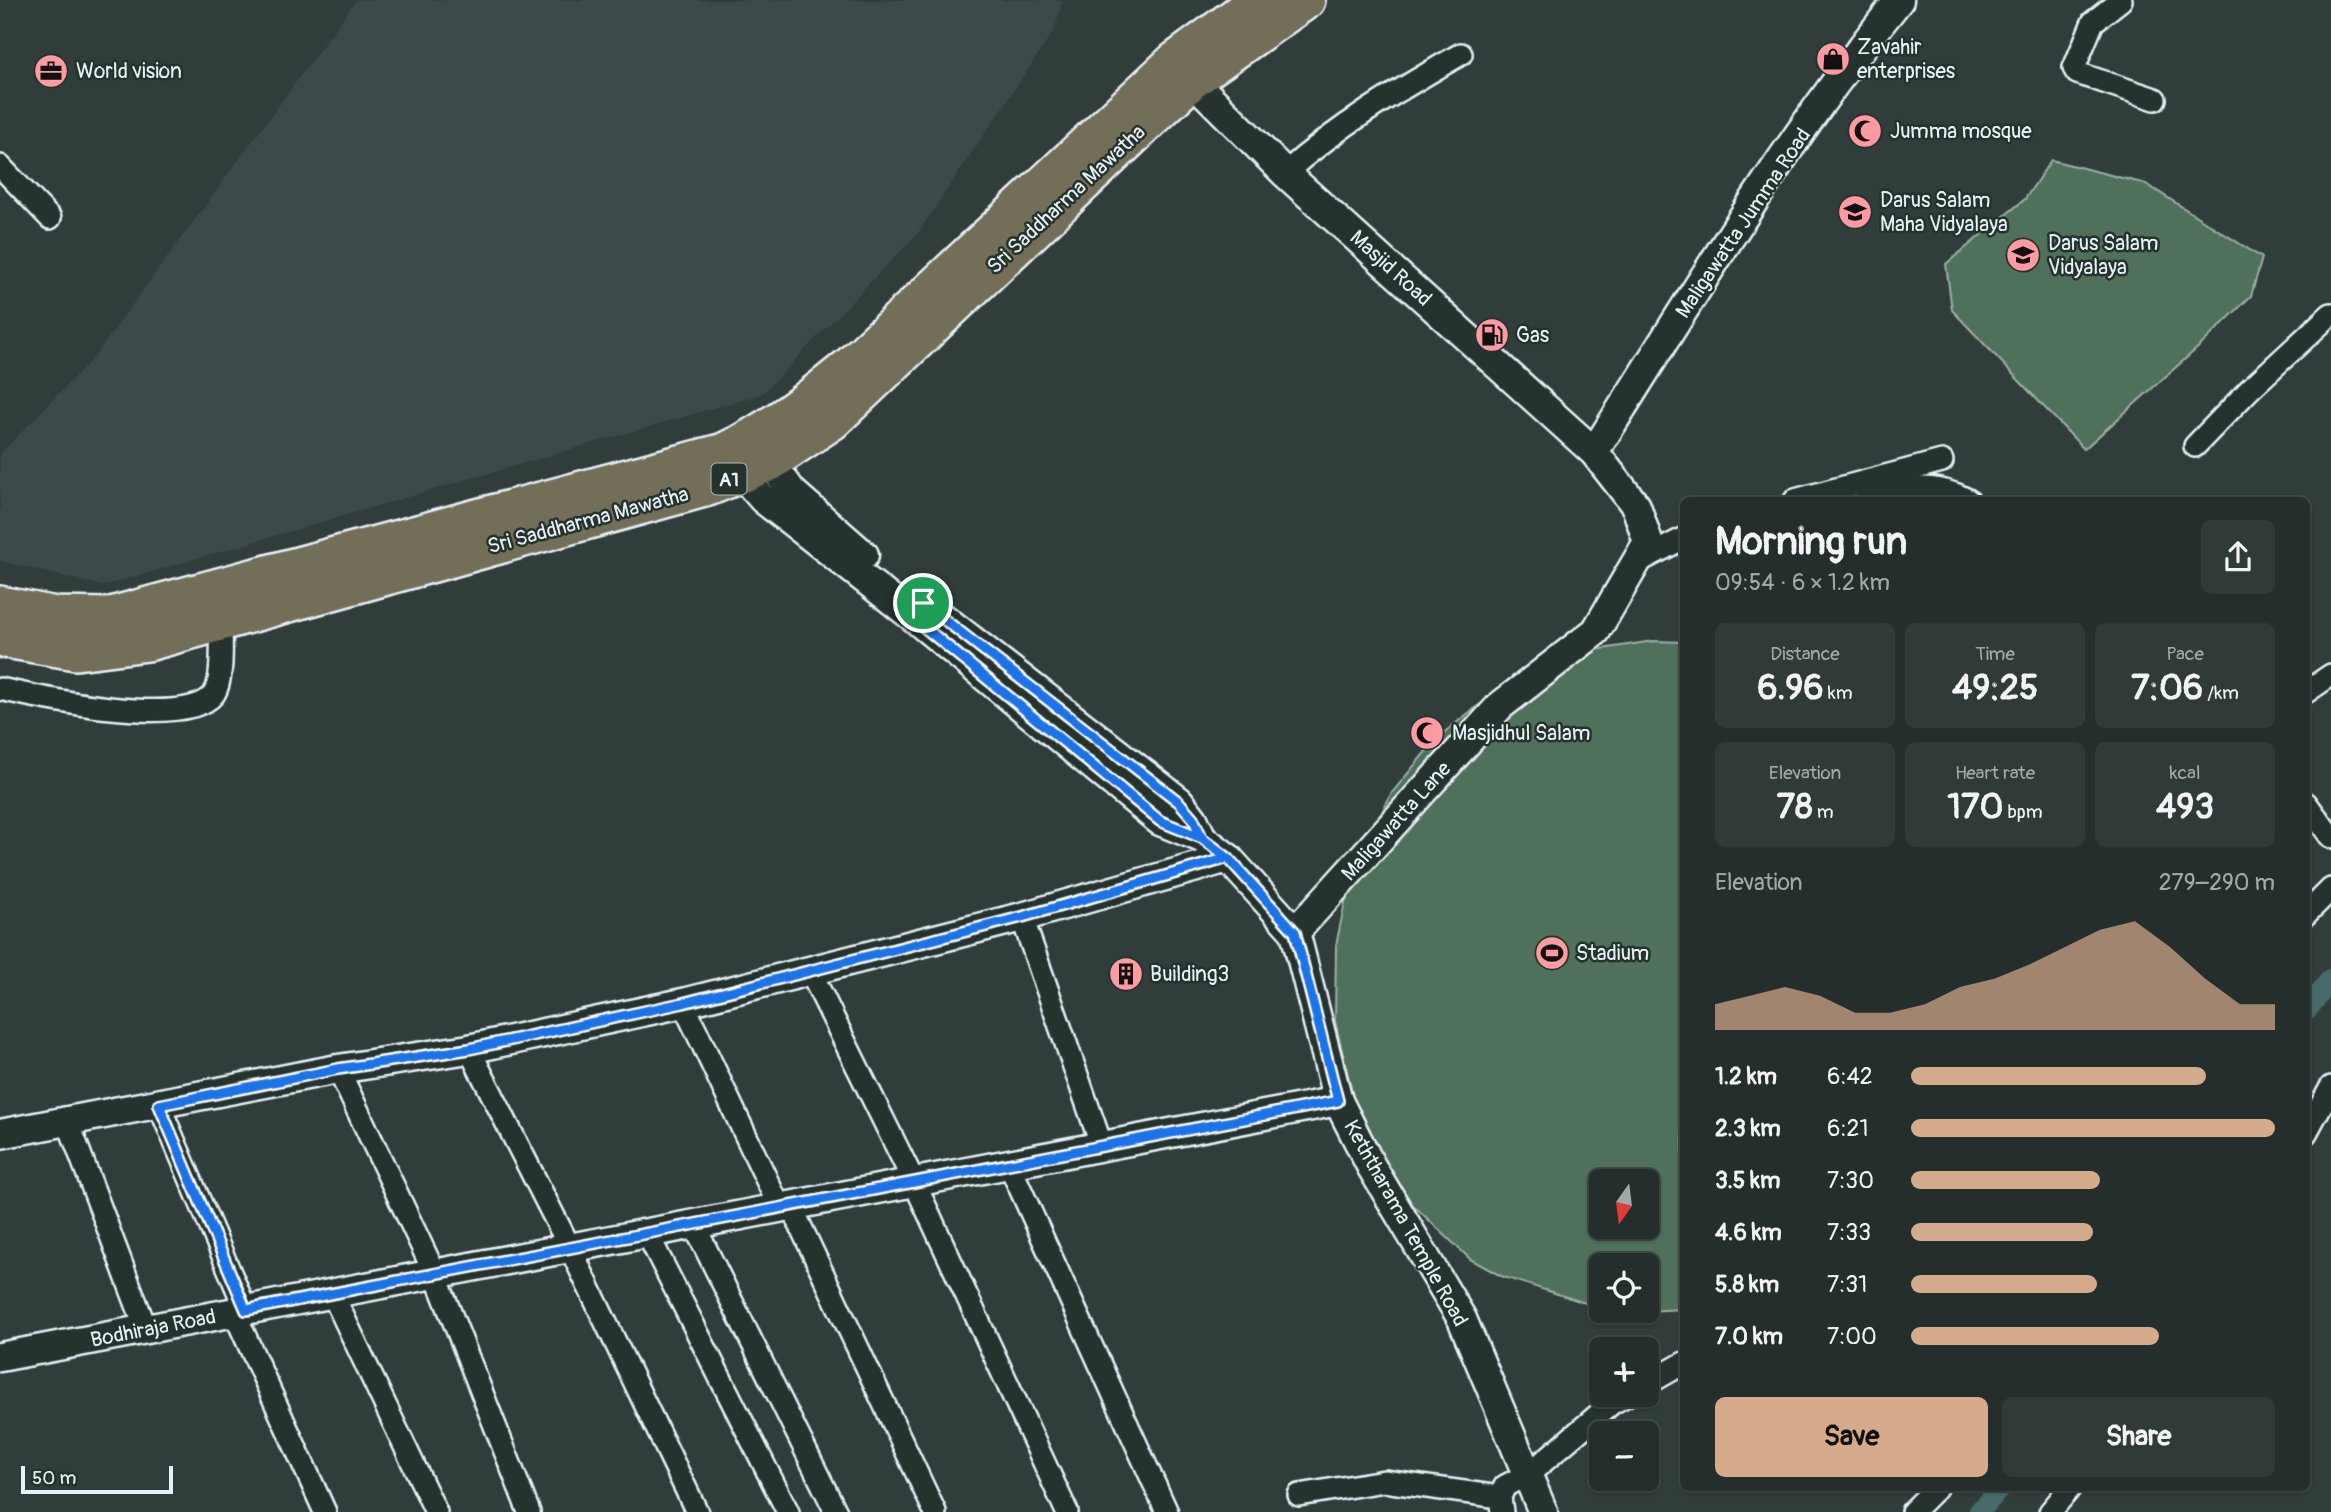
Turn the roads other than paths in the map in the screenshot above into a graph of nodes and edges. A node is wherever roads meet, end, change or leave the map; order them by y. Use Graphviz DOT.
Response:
graph roads {
  1 [pos="1258,0"];
  2 [pos="1306,0"];
  3 [pos="1899,0"];
  4 [pos="2121,0"];
  5 [pos="1461,54"];
  6 [pos="1192,80"];
  7 [pos="2155,99"];
  8 [pos="0,166"];
  9 [pos="1285,173"];
  10 [pos="50,218"];
  11 [pos="2331,314"];
  12 [pos="2195,446"];
  13 [pos="1594,452"];
  14 [pos="747,457"];
  15 [pos="1942,461"];
  16 [pos="1806,497"];
  17 [pos="1859,497"];
  18 [pos="1963,497"];
  19 [pos="1680,540"];
  20 [pos="1636,563"];
  21 [pos="0,605"];
  22 [pos="222,622"];
  23 [pos="0,638"];
  24 [pos="2331,676"];
  25 [pos="2310,689"];
  26 [pos="0,690"];
  27 [pos="2310,808"];
  28 [pos="2331,837"];
  29 [pos="1228,858"];
  30 [pos="2331,890"];
  31 [pos="2310,910"];
  32 [pos="1022,917"];
  33 [pos="1295,932"];
  34 [pos="811,973"];
  35 [pos="683,1003"];
  36 [pos="469,1049"];
  37 [pos="338,1069"];
  38 [pos="2331,1087"];
  39 [pos="1338,1101"];
  40 [pos="159,1105"];
  41 [pos="68,1122"];
  42 [pos="2310,1126"];
  43 [pos="0,1134"];
  44 [pos="1102,1146"];
  45 [pos="1009,1164"];
  46 [pos="914,1182"];
  47 [pos="786,1207"];
  48 [pos="694,1224"];
  49 [pos="648,1233"];
  50 [pos="570,1248"];
  51 [pos="435,1274"];
  52 [pos="332,1293"];
  53 [pos="240,1311"];
  54 [pos="146,1329"];
  55 [pos="0,1357"];
  56 [pos="1680,1365"];
  57 [pos="1659,1377"];
  58 [pos="1607,1407"];
  59 [pos="1530,1473"];
  60 [pos="1933,1491"];
  61 [pos="2068,1491"];
  62 [pos="1299,1495"];
  63 [pos="1501,1505"];
  64 [pos="325,1512"];
  65 [pos="436,1512"];
  66 [pos="529,1512"];
  67 [pos="697,1512"];
  68 [pos="788,1512"];
  69 [pos="836,1512"];
  70 [pos="935,1512"];
  71 [pos="1067,1512"];
  72 [pos="1167,1512"];
  73 [pos="1544,1512"];
  74 [pos="1912,1512"];
  75 [pos="2050,1512"];
  1 -- 14 [label="highway, Sri Saddharma Mawatha / A1"];
  2 -- 6 [label="highway, Sri Saddharma Mawatha / A1"];
  3 -- 13 [label="street, Maligawatta Jumma Road"];
  4 -- 7 [label="street"];
  5 -- 9 [label="street"];
  6 -- 9 [label="street, Masjid Road"];
  6 -- 14 [label="highway, Sri Saddharma Mawatha / A1"];
  8 -- 10 [label="street"];
  9 -- 13 [label="street, Masjid Road"];
  11 -- 12 [label="street"];
  13 -- 20 [label="street, Maligawatta Lane"];
  14 -- 21 [label="highway, Sri Saddharma Mawatha / A1"];
  14 -- 22 [label="highway, Sri Saddharma Mawatha / A1"];
  14 -- 29 [label="street, Keththarama Temple Road"];
  15 -- 16 [label="street"];
  17 -- 18 [label="street"];
  19 -- 20 [label="street"];
  20 -- 33 [label="street, Maligawatta Lane"];
  22 -- 23 [label="highway, Sri Saddharma Mawatha / A1"];
  22 -- 26 [label="street"];
  24 -- 25 [label="street"];
  27 -- 28 [label="street"];
  29 -- 32 [label="street"];
  29 -- 33 [label="street, Keththarama Temple Road"];
  30 -- 31 [label="street"];
  32 -- 34 [label="street"];
  32 -- 44 [label="street"];
  33 -- 39 [label="street, Keththarama Temple Road"];
  34 -- 35 [label="street"];
  34 -- 46 [label="street"];
  35 -- 36 [label="street"];
  35 -- 47 [label="street"];
  36 -- 37 [label="street"];
  36 -- 50 [label="street"];
  37 -- 40 [label="street"];
  37 -- 51 [label="street"];
  38 -- 42 [label="street"];
  39 -- 44 [label="street, Bodhiraja Road"];
  39 -- 59 [label="street, Keththarama Temple Road"];
  40 -- 41 [label="street"];
  40 -- 53 [label="street"];
  41 -- 43 [label="street"];
  41 -- 54 [label="street"];
  44 -- 45 [label="street, Bodhiraja Road"];
  45 -- 46 [label="street, Bodhiraja Road"];
  45 -- 72 [label="street"];
  46 -- 47 [label="street, Bodhiraja Road"];
  46 -- 71 [label="street"];
  47 -- 48 [label="street, Bodhiraja Road"];
  47 -- 70 [label="street"];
  48 -- 49 [label="street, Bodhiraja Road"];
  48 -- 69 [label="street"];
  49 -- 50 [label="street, Bodhiraja Road"];
  49 -- 68 [label="street"];
  50 -- 51 [label="street, Bodhiraja Road"];
  50 -- 67 [label="street"];
  51 -- 52 [label="street, Bodhiraja Road"];
  51 -- 66 [label="street"];
  52 -- 53 [label="street, Bodhiraja Road"];
  52 -- 65 [label="street"];
  53 -- 54 [label="street, Bodhiraja Road"];
  53 -- 64 [label="street"];
  54 -- 55 [label="street, Bodhiraja Road"];
  56 -- 57 [label="street"];
  58 -- 59 [label="street"];
  59 -- 63 [label="street"];
  59 -- 73 [label="street, Keththarama Temple Road"];
  60 -- 74 [label="street"];
  61 -- 75 [label="street"];
  62 -- 63 [label="street"];
}
